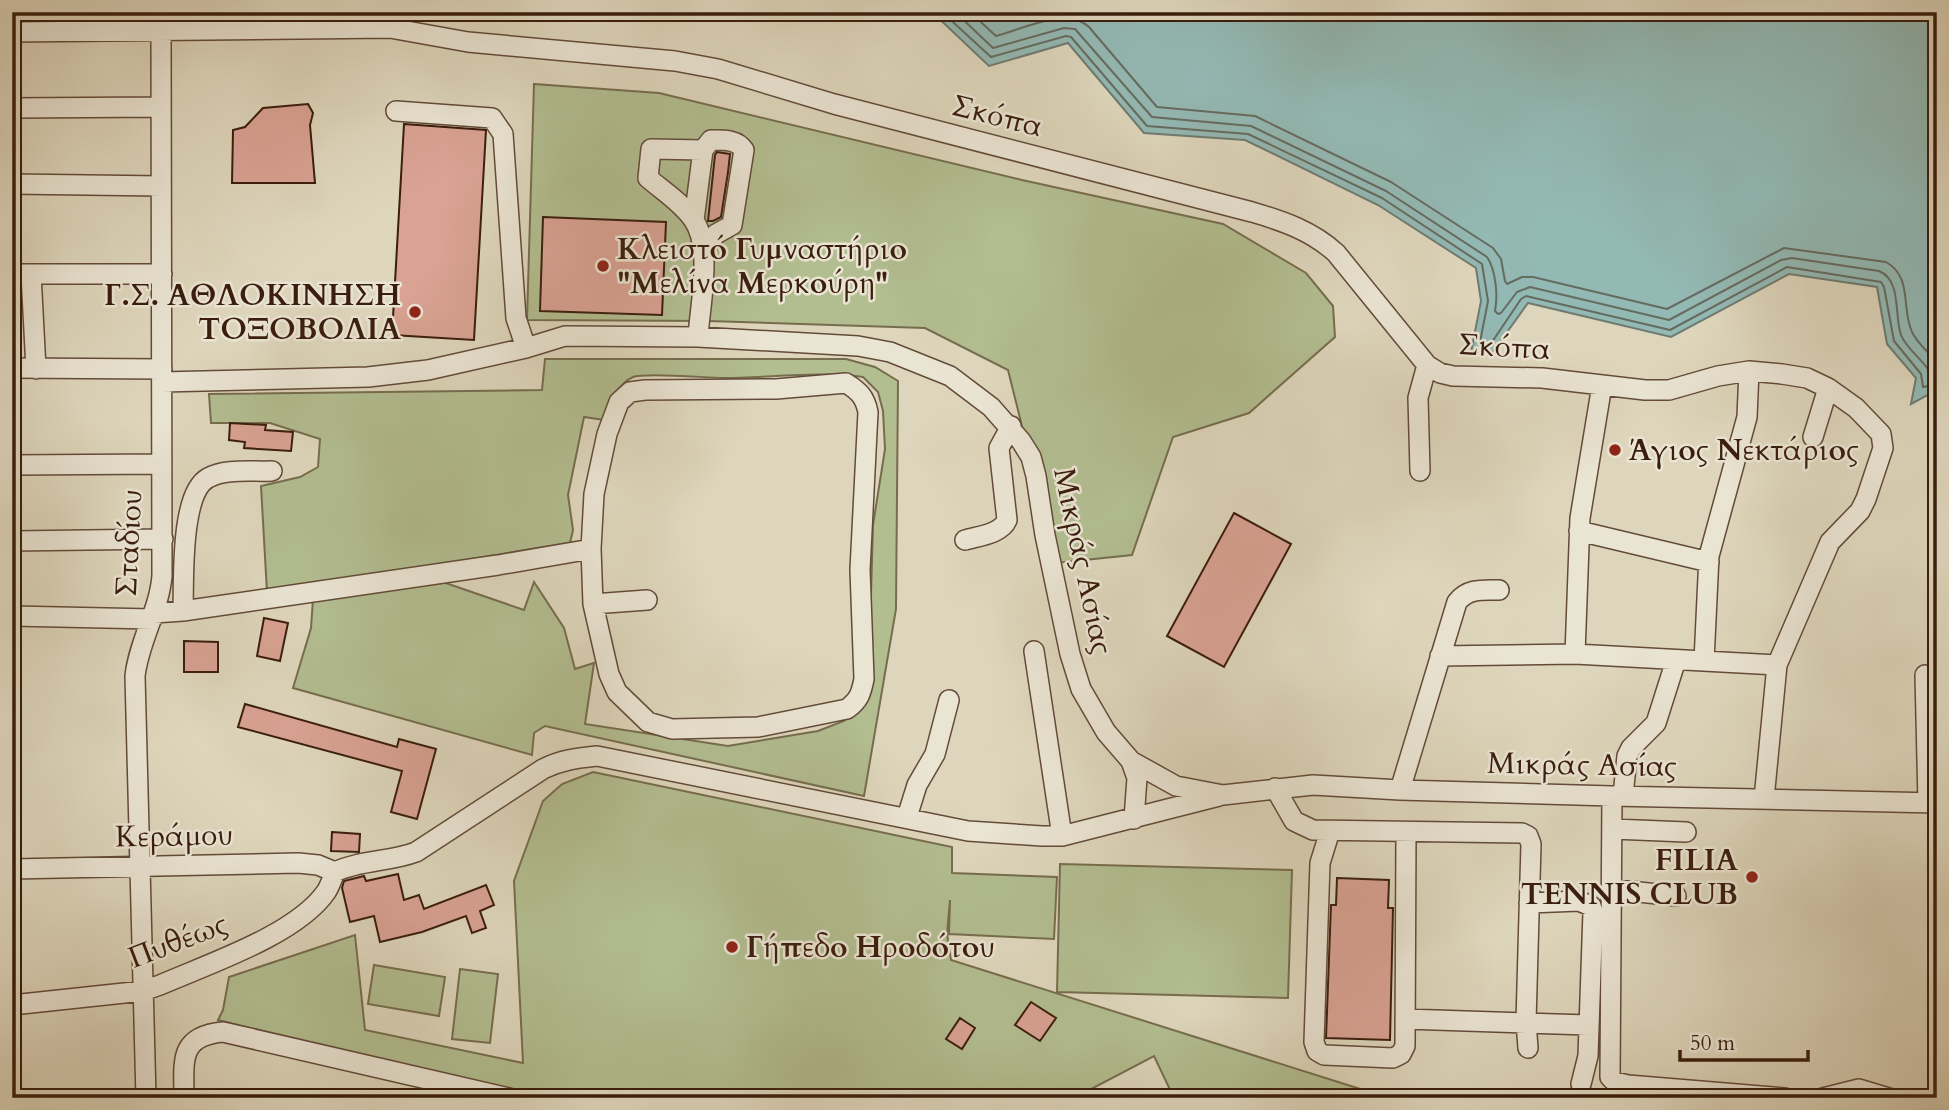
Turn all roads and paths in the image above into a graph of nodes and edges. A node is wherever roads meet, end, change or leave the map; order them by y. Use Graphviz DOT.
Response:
graph roads {
  1 [pos="161,29"];
  2 [pos="12,32"];
  3 [pos="161,107"];
  4 [pos="12,108"];
  5 [pos="396,111"];
  6 [pos="703,150"];
  7 [pos="12,184"];
  8 [pos="161,186"];
  9 [pos="694,219"];
  10 [pos="704,248"];
  11 [pos="21,274"];
  12 [pos="162,274"];
  13 [pos="698,337"];
  14 [pos="526,348"];
  15 [pos="1427,365"];
  16 [pos="12,369"];
  17 [pos="36,369"];
  18 [pos="1749,370"];
  19 [pos="162,375"];
  20 [pos="1602,385"];
  21 [pos="1828,388"];
  22 [pos="1011,426"];
  23 [pos="1813,437"];
  24 [pos="162,464"];
  25 [pos="12,465"];
  26 [pos="272,471"];
  27 [pos="1420,471"];
  28 [pos="1579,531"];
  29 [pos="163,539"];
  30 [pos="965,540"];
  31 [pos="12,541"];
  32 [pos="591,549"];
  33 [pos="1709,562"];
  34 [pos="1499,590"];
  35 [pos="647,600"];
  36 [pos="593,604"];
  37 [pos="183,611"];
  38 [pos="12,616"];
  39 [pos="153,616"];
  40 [pos="1034,651"];
  41 [pos="1575,654"];
  42 [pos="1440,656"];
  43 [pos="1676,660"];
  44 [pos="1704,661"];
  45 [pos="1777,665"];
  46 [pos="1925,675"];
  47 [pos="949,700"];
  48 [pos="1131,761"];
  49 [pos="1275,788"];
  50 [pos="1400,790"];
  51 [pos="1223,795"];
  52 [pos="1618,796"];
  53 [pos="1764,799"];
  54 [pos="1932,803"];
  55 [pos="907,817"];
  56 [pos="1134,819"];
  57 [pos="1613,829"];
  58 [pos="1330,831"];
  59 [pos="1686,832"];
  60 [pos="1406,833"];
  61 [pos="1062,835"];
  62 [pos="139,866"];
  63 [pos="12,869"];
  64 [pos="335,872"];
  65 [pos="1611,890"];
  66 [pos="1676,896"];
  67 [pos="1529,903"];
  68 [pos="143,991"];
  69 [pos="12,1005"];
  70 [pos="1405,1019"];
  71 [pos="1526,1022"];
  72 [pos="1588,1025"];
  73 [pos="1528,1048"];
  74 [pos="1581,1084"];
  75 [pos="145,1098"];
  76 [pos="184,1098"];
  77 [pos="509,1098"];
  78 [pos="1785,1098"];
  79 [pos="1823,1098"];
  80 [pos="1889,1098"];
  1 -- 2 [label="street, Σκόπα"];
  1 -- 3 [label="street, Σταδίου"];
  1 -- 15 [label="street, Σκόπα"];
  3 -- 4 [label="street"];
  3 -- 8 [label="street, Σταδίου"];
  5 -- 14 [label="street"];
  6 -- 9 [label="street"];
  6 -- 9 [label="street"];
  6 -- 10 [label="street"];
  7 -- 8 [label="street"];
  8 -- 12 [label="street, Σταδίου"];
  9 -- 10 [label="street"];
  10 -- 13 [label="street"];
  11 -- 12 [label="street"];
  11 -- 17 [label="street"];
  12 -- 19 [label="street, Σταδίου"];
  13 -- 14 [label="street, Μικράς Ασίας"];
  13 -- 22 [label="street, Μικράς Ασίας"];
  14 -- 19 [label="street, Μικράς Ασίας"];
  15 -- 20 [label="street, Σκόπα"];
  15 -- 27 [label="street"];
  16 -- 17 [label="street, Μικράς Ασίας"];
  17 -- 19 [label="street, Μικράς Ασίας"];
  18 -- 20 [label="street, Σκόπα"];
  18 -- 21 [label="street, Σκόπα"];
  18 -- 33 [label="street"];
  19 -- 24 [label="street, Σταδίου"];
  20 -- 28 [label="street"];
  21 -- 23 [label="street"];
  21 -- 45 [label="street, Σκόπα"];
  22 -- 30 [label="street"];
  22 -- 48 [label="street, Μικράς Ασίας"];
  24 -- 25 [label="street"];
  24 -- 29 [label="street, Σταδίου"];
  26 -- 37 [label="street"];
  28 -- 33 [label="street"];
  28 -- 41 [label="street"];
  29 -- 31 [label="street"];
  29 -- 39 [label="street, Σταδίου"];
  32 -- 36 [label="street"];
  32 -- 36 [label="street"];
  32 -- 37 [label="street"];
  33 -- 44 [label="street"];
  34 -- 42 [label="street"];
  35 -- 36 [label="street"];
  37 -- 39 [label="street"];
  38 -- 39 [label="street"];
  39 -- 62 [label="street, Σταδίου"];
  40 -- 61 [label="street"];
  41 -- 42 [label="street"];
  41 -- 43 [label="street"];
  42 -- 50 [label="street"];
  43 -- 44 [label="street"];
  43 -- 52 [label="street"];
  44 -- 45 [label="street"];
  45 -- 53 [label="street"];
  46 -- 54 [label="street"];
  47 -- 55 [label="street"];
  48 -- 51 [label="street, Μικράς Ασίας"];
  48 -- 56 [label="street"];
  49 -- 50 [label="street, Μικράς Ασίας"];
  49 -- 51 [label="street, Μικράς Ασίας"];
  49 -- 58 [label="street"];
  50 -- 52 [label="street, Μικράς Ασίας"];
  51 -- 56 [label="street"];
  52 -- 53 [label="street, Μικράς Ασίας"];
  52 -- 57 [label="street"];
  53 -- 54 [label="street, Μικράς Ασίας"];
  55 -- 61 [label="street"];
  55 -- 64 [label="street"];
  56 -- 61 [label="street"];
  57 -- 59 [label="street"];
  57 -- 65 [label="street"];
  58 -- 60 [label="street"];
  58 -- 70 [label="street"];
  60 -- 67 [label="street"];
  60 -- 70 [label="street"];
  62 -- 63 [label="street, Κεράμου"];
  62 -- 64 [label="street, Κεράμου"];
  62 -- 68 [label="street, Σταδίου"];
  64 -- 68 [label="street, Πυθέως"];
  65 -- 66 [label="street"];
  65 -- 78 [label="street"];
  67 -- 71 [label="street"];
  67 -- 72 [label="street"];
  68 -- 69 [label="street, Πυθέως"];
  68 -- 75 [label="street, Σταδίου"];
  70 -- 71 [label="street"];
  71 -- 72 [label="street"];
  71 -- 73 [label="street"];
  72 -- 74 [label="street"];
  76 -- 77 [label="street"];
  79 -- 80 [label="street"];
}
